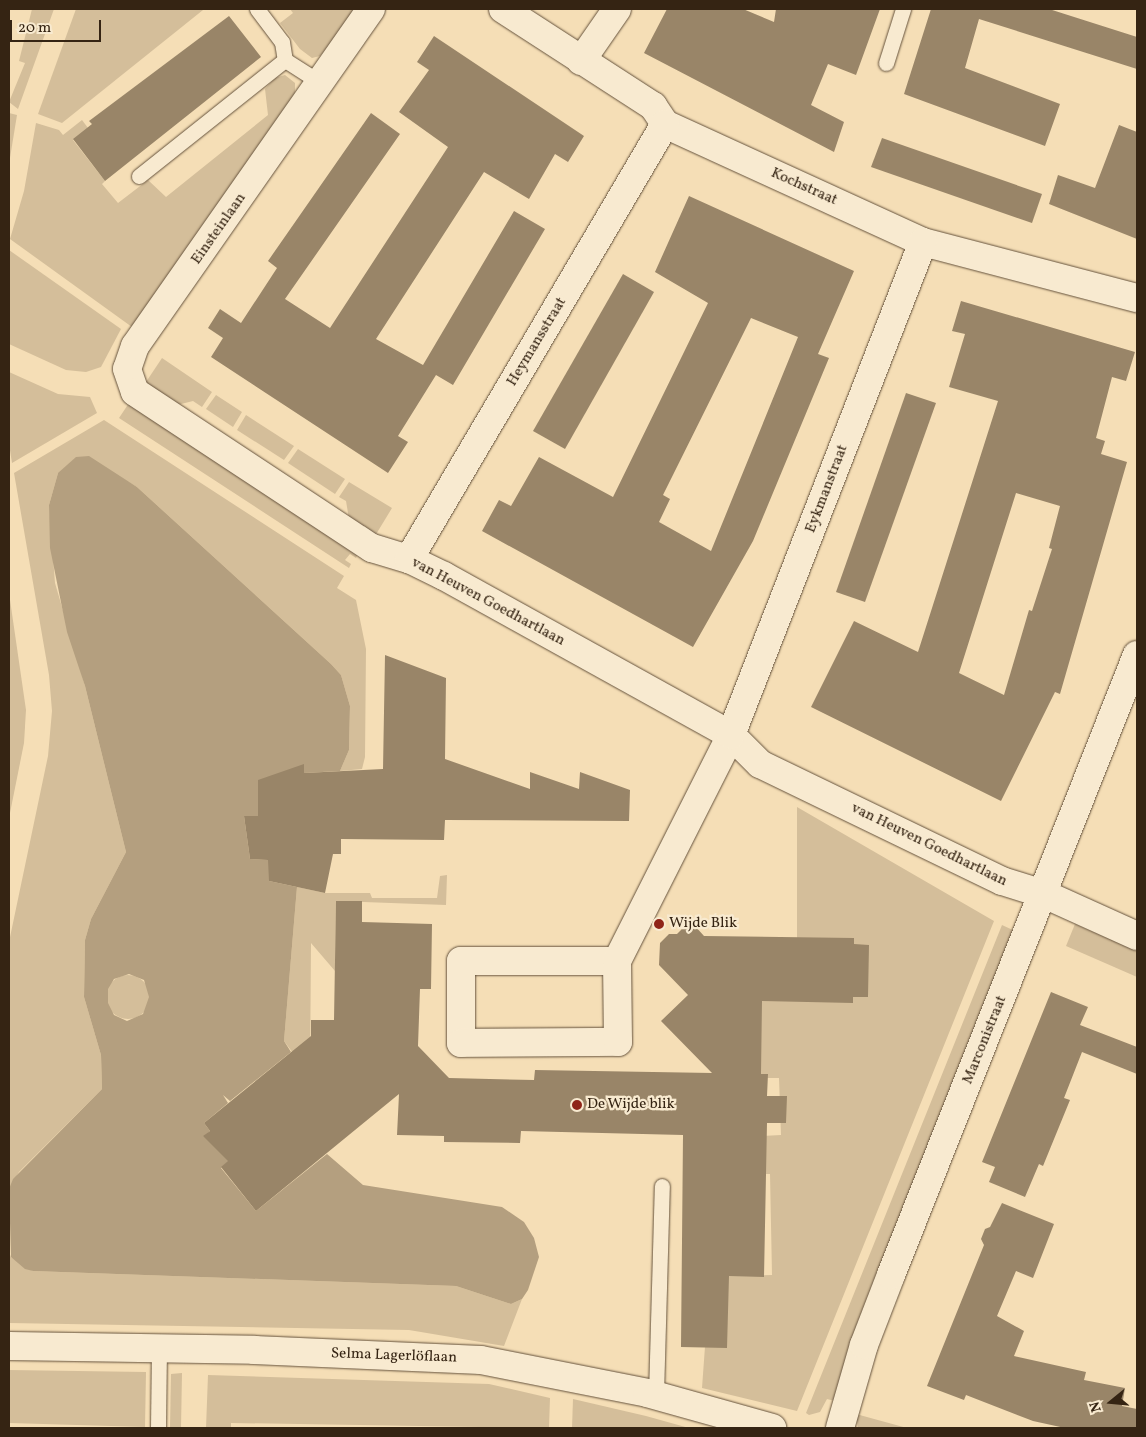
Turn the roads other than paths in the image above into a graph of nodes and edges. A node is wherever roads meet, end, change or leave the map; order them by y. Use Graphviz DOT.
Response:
graph roads {
  1 [pos="257,9"];
  2 [pos="371,9"];
  3 [pos="504,9"];
  4 [pos="617,9"];
  5 [pos="903,9"];
  6 [pos="285,60"];
  7 [pos="581,61"];
  8 [pos="886,63"];
  9 [pos="321,83"];
  10 [pos="666,124"];
  11 [pos="139,176"];
  12 [pos="923,242"];
  13 [pos="1137,298"];
  14 [pos="128,380"];
  15 [pos="409,560"];
  16 [pos="1137,655"];
  17 [pos="731,735"];
  18 [pos="1044,894"];
  19 [pos="1137,936"];
  20 [pos="617,961"];
  21 [pos="662,1186"];
  22 [pos="9,1346"];
  23 [pos="159,1349"];
  24 [pos="656,1395"];
  25 [pos="158,1428"];
  26 [pos="772,1428"];
  27 [pos="840,1428"];
  1 -- 6 [label="lane"];
  2 -- 9 [label="street, Einsteinlaan"];
  3 -- 7 [label="street, Kochstraat"];
  4 -- 7 [label="street"];
  5 -- 8 [label="lane"];
  6 -- 9 [label="lane"];
  6 -- 11 [label="lane"];
  7 -- 10 [label="street, Kochstraat"];
  9 -- 14 [label="street, Einsteinlaan"];
  10 -- 12 [label="street, Kochstraat"];
  10 -- 15 [label="street, Heymansstraat"];
  12 -- 13 [label="street, Kochstraat"];
  12 -- 17 [label="street, Eykmanstraat"];
  14 -- 15 [label="street, van Heuven Goedhartlaan"];
  15 -- 17 [label="street, van Heuven Goedhartlaan"];
  16 -- 18 [label="street, Marconistraat"];
  17 -- 18 [label="street, van Heuven Goedhartlaan"];
  17 -- 20 [label="street"];
  18 -- 19 [label="street, van Heuven Goedhartlaan"];
  18 -- 27 [label="street, Marconistraat"];
  20 -- 20 [label="street"];
  21 -- 24 [label="lane"];
  22 -- 23 [label="street, Selma Lagerlöflaan"];
  23 -- 24 [label="street, Selma Lagerlöflaan"];
  23 -- 25 [label="lane"];
  24 -- 26 [label="street, Selma Lagerlöflaan"];
}
